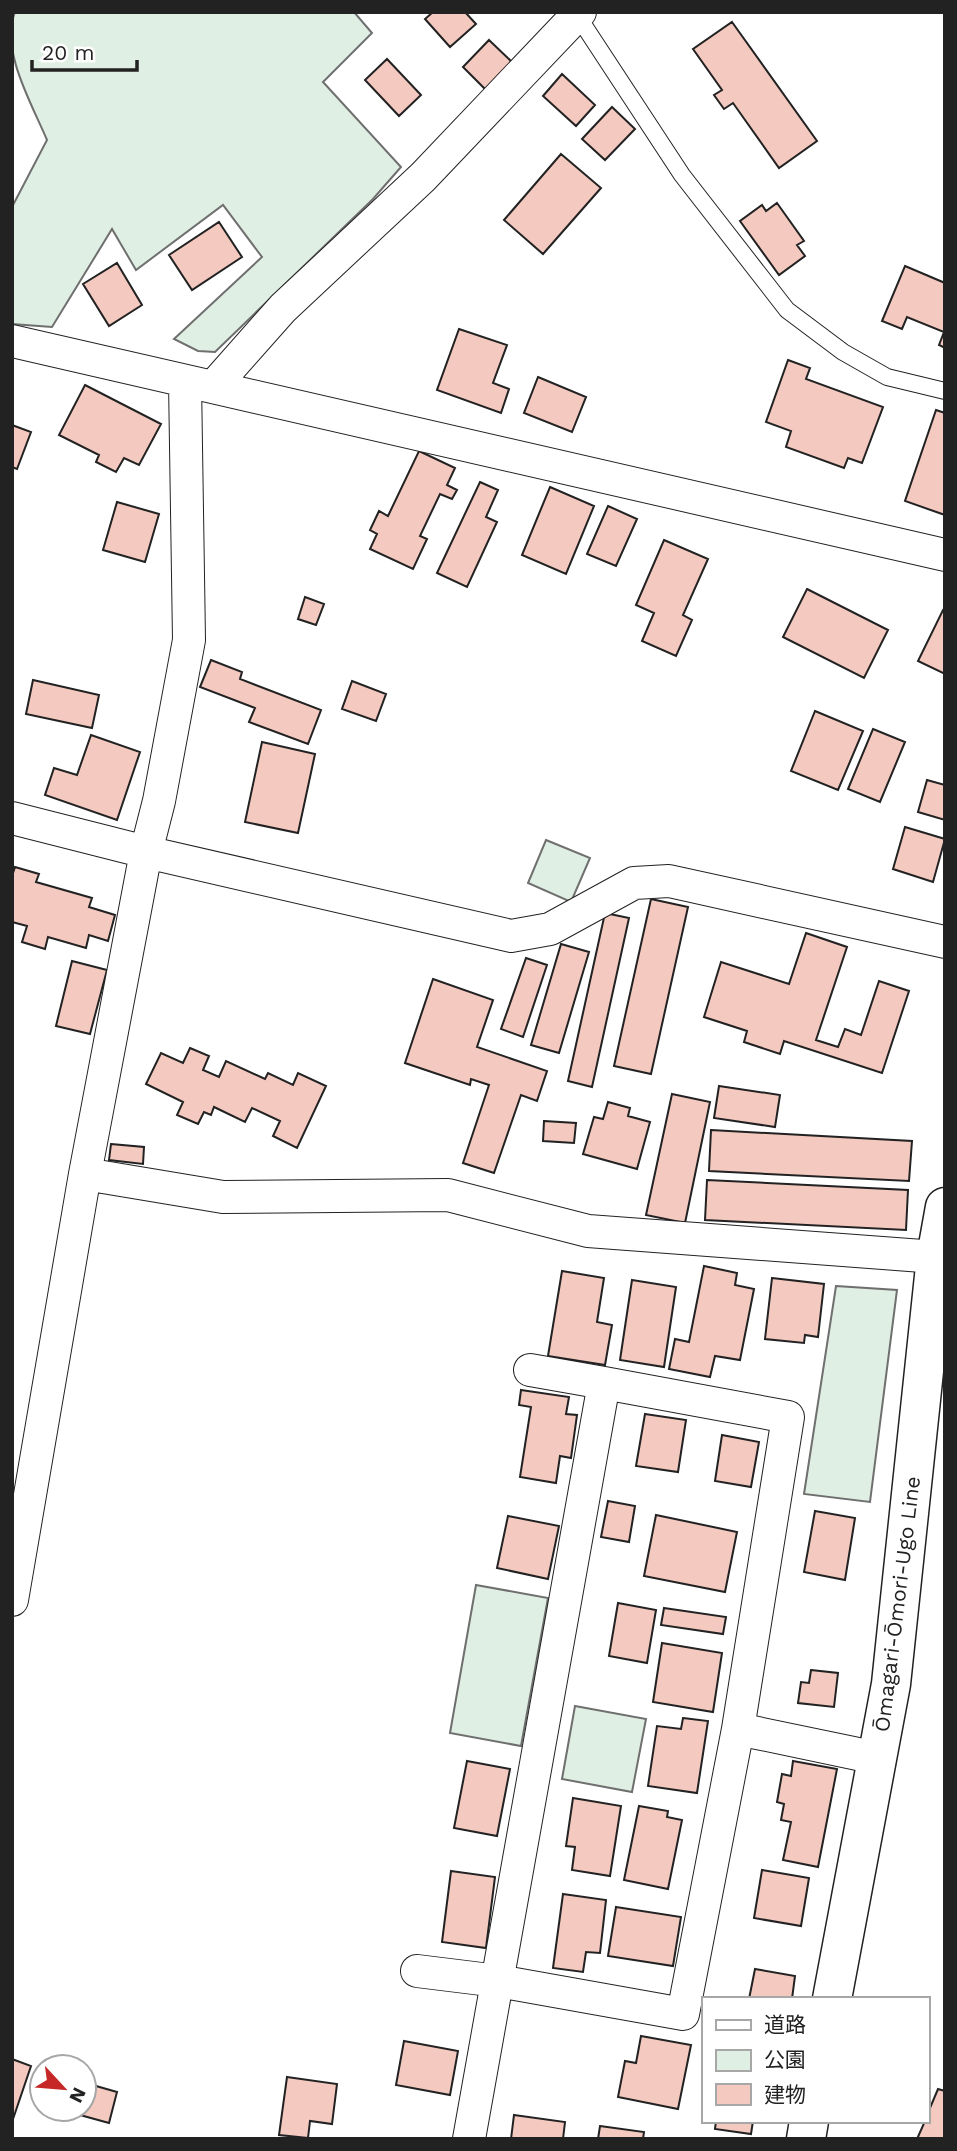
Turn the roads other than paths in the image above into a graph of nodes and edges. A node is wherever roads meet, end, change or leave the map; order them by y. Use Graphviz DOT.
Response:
graph roads {
  1 [pos="578,13"];
  2 [pos="12,341"];
  3 [pos="199,384"];
  4 [pos="945,391"];
  5 [pos="945,555"];
  6 [pos="12,818"];
  7 [pos="146,852"];
  8 [pos="945,942"];
  9 [pos="85,1174"];
  10 [pos="945,1207"];
  11 [pos="936,1257"];
  12 [pos="530,1370"];
  13 [pos="604,1383"];
  14 [pos="12,1600"];
  15 [pos="738,1729"];
  16 [pos="877,1758"];
  17 [pos="417,1971"];
  18 [pos="498,1981"];
  19 [pos="832,1997"];
  20 [pos="469,2139"];
  1 -- 3 [label="street"];
  1 -- 4 [label="lane"];
  2 -- 3 [label="street"];
  3 -- 5 [label="street"];
  3 -- 7 [label="street"];
  6 -- 7 [label="street"];
  7 -- 8 [label="street"];
  7 -- 9 [label="street"];
  9 -- 11 [label="street"];
  9 -- 14 [label="street"];
  10 -- 11 [label="main road, Ōmagari-Ōmori-Ugo Line"];
  11 -- 16 [label="main road, Ōmagari-Ōmori-Ugo Line"];
  12 -- 13 [label="street"];
  13 -- 15 [label="street"];
  13 -- 18 [label="street"];
  15 -- 16 [label="street"];
  15 -- 18 [label="street"];
  16 -- 19 [label="main road, Ōmagari-Ōmori-Ugo Line"];
  17 -- 18 [label="street"];
  18 -- 20 [label="street"];
}
